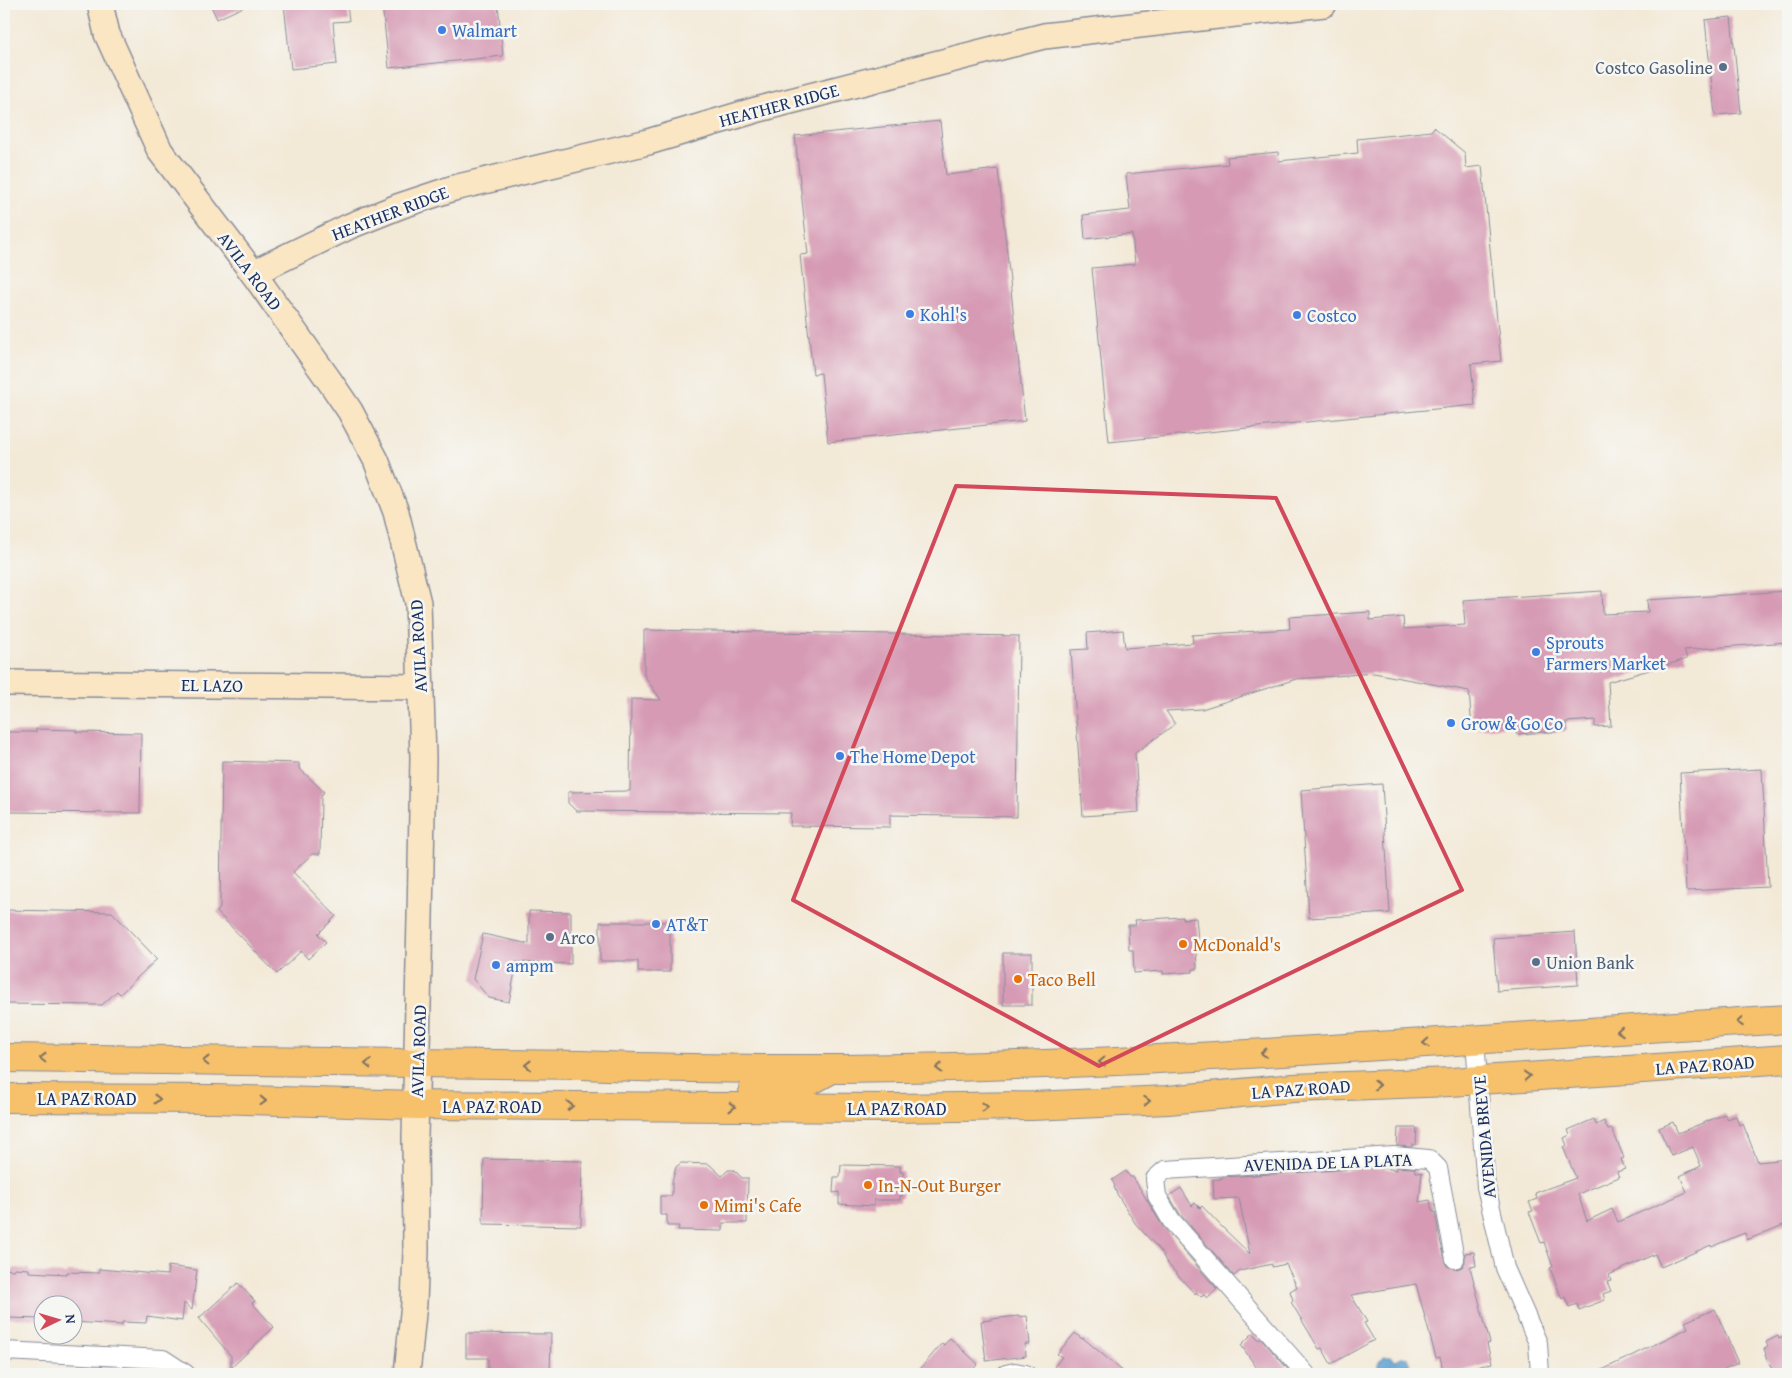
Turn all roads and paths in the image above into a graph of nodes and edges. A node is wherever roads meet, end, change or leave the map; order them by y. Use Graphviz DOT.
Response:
graph roads {
  1 [pos="100,4"];
  2 [pos="1324,4"];
  3 [pos="253,273"];
  4 [pos="4,683"];
  5 [pos="421,688"];
  6 [pos="1788,1019"];
  7 [pos="1475,1040"];
  8 [pos="4,1058"];
  9 [pos="1788,1059"];
  10 [pos="417,1064"];
  11 [pos="832,1069"];
  12 [pos="1479,1080"];
  13 [pos="4,1098"];
  14 [pos="416,1105"];
  15 [pos="667,1106"];
  16 [pos="1455,1259"];
  17 [pos="4,1351"];
  18 [pos="186,1374"];
  19 [pos="407,1374"];
  20 [pos="1306,1374"];
  21 [pos="1540,1374"];
  1 -- 3 [label="street, AVILA ROAD"];
  2 -- 3 [label="street, HEATHER RIDGE"];
  3 -- 5 [label="street, AVILA ROAD"];
  4 -- 5 [label="street, EL LAZO"];
  5 -- 10 [label="street, AVILA ROAD"];
  6 -- 7 [label="main road, one-way"];
  7 -- 11 [label="main road, one-way"];
  7 -- 12 [label="street, AVENIDA BREVE"];
  10 -- 8 [label="main road, one-way"];
  12 -- 9 [label="main road, LA PAZ ROAD, one-way"];
  11 -- 10 [label="main road, one-way"];
  10 -- 14 [label="street, AVILA ROAD"];
  11 -- 15 [label="main road"];
  15 -- 12 [label="main road, LA PAZ ROAD, one-way"];
  12 -- 21 [label="street, AVENIDA BREVE"];
  13 -- 14 [label="main road, LA PAZ ROAD, one-way"];
  14 -- 15 [label="main road, LA PAZ ROAD, one-way"];
  14 -- 19 [label="street, AVILA ROAD"];
  16 -- 20 [label="street, AVENIDA DE LA PLATA"];
  17 -- 18 [label="street"];
}
